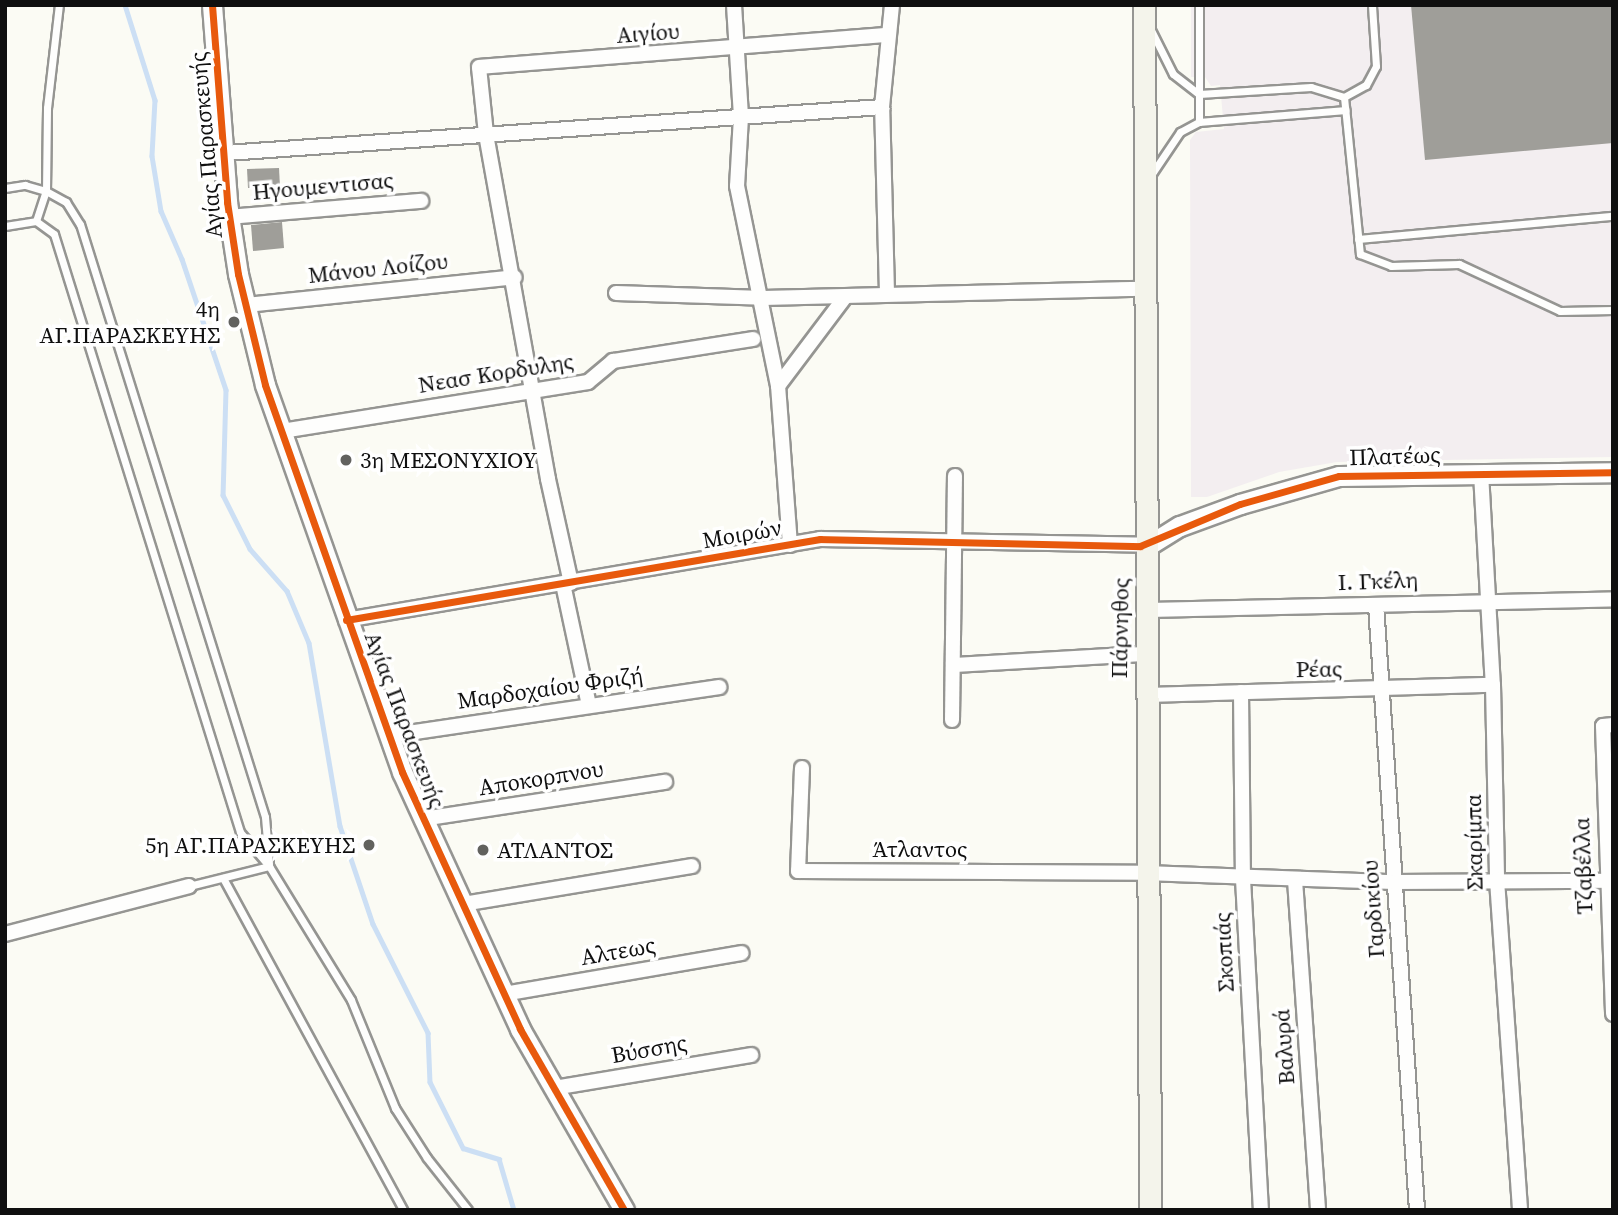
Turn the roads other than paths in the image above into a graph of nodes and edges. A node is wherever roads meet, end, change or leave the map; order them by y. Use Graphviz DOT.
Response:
graph roads {
  1 [pos="59,5"];
  2 [pos="212,5"];
  3 [pos="734,5"];
  4 [pos="892,5"];
  5 [pos="1199,5"];
  6 [pos="1372,5"];
  7 [pos="1144,10"];
  8 [pos="888,35"];
  9 [pos="736,50"];
  10 [pos="1199,94"];
  11 [pos="1345,97"];
  12 [pos="882,107"];
  13 [pos="1346,110"];
  14 [pos="741,117"];
  15 [pos="1199,122"];
  16 [pos="486,134"];
  17 [pos="226,153"];
  18 [pos="1145,185"];
  19 [pos="5,188"];
  20 [pos="46,191"];
  21 [pos="421,201"];
  22 [pos="1613,216"];
  23 [pos="229,217"];
  24 [pos="36,221"];
  25 [pos="5,226"];
  26 [pos="1358,239"];
  27 [pos="515,277"];
  28 [pos="1144,289"];
  29 [pos="616,293"];
  30 [pos="887,293"];
  31 [pos="845,297"];
  32 [pos="763,298"];
  33 [pos="246,305"];
  34 [pos="1613,310"];
  35 [pos="753,339"];
  36 [pos="778,386"];
  37 [pos="535,390"];
  38 [pos="282,431"];
  39 [pos="1613,472"];
  40 [pos="1481,473"];
  41 [pos="955,476"];
  42 [pos="954,542"];
  43 [pos="790,545"];
  44 [pos="1149,545"];
  45 [pos="567,584"];
  46 [pos="1613,599"];
  47 [pos="1489,601"];
  48 [pos="1376,605"];
  49 [pos="1145,610"];
  50 [pos="346,620"];
  51 [pos="1145,654"];
  52 [pos="953,665"];
  53 [pos="1493,685"];
  54 [pos="719,687"];
  55 [pos="1382,691"];
  56 [pos="1241,692"];
  57 [pos="1146,695"];
  58 [pos="589,705"];
  59 [pos="952,720"];
  60 [pos="1613,725"];
  61 [pos="388,736"];
  62 [pos="802,768"];
  63 [pos="665,782"];
  64 [pos="422,819"];
  65 [pos="270,866"];
  66 [pos="692,866"];
  67 [pos="1145,873"];
  68 [pos="223,878"];
  69 [pos="1243,879"];
  70 [pos="1295,880"];
  71 [pos="1497,880"];
  72 [pos="1609,881"];
  73 [pos="1394,882"];
  74 [pos="189,887"];
  75 [pos="463,904"];
  76 [pos="5,934"];
  77 [pos="741,953"];
  78 [pos="504,994"];
  79 [pos="1613,1014"];
  80 [pos="751,1055"];
  81 [pos="554,1088"];
  82 [pos="403,1210"];
  83 [pos="468,1210"];
  84 [pos="624,1210"];
  85 [pos="1150,1210"];
  86 [pos="1261,1210"];
  87 [pos="1318,1210"];
  88 [pos="1417,1210"];
  89 [pos="1520,1210"];
  1 -- 20 [label="lane"];
  2 -- 17 [label="street, Αγίας Παρασκευής"];
  3 -- 9 [label="street"];
  4 -- 8 [label="street"];
  5 -- 10 [label="lane"];
  6 -- 11 [label="lane"];
  7 -- 10 [label="lane"];
  7 -- 18 [label="main road, Πάρνηθος"];
  8 -- 9 [label="street, Αιγίου"];
  8 -- 12 [label="street"];
  9 -- 14 [label="street"];
  9 -- 16 [label="street, Αιγίου"];
  10 -- 11 [label="lane"];
  10 -- 15 [label="lane"];
  11 -- 13 [label="lane"];
  12 -- 14 [label="street"];
  12 -- 30 [label="street"];
  13 -- 15 [label="lane"];
  13 -- 26 [label="lane"];
  14 -- 16 [label="street"];
  14 -- 32 [label="street"];
  15 -- 18 [label="lane"];
  16 -- 17 [label="street"];
  16 -- 27 [label="street"];
  17 -- 23 [label="street, Αγίας Παρασκευής"];
  18 -- 28 [label="main road, Πάρνηθος"];
  19 -- 20 [label="lane"];
  20 -- 24 [label="lane"];
  20 -- 65 [label="lane"];
  21 -- 23 [label="street, Ηγουμεντισας"];
  22 -- 26 [label="lane"];
  23 -- 33 [label="street, Αγίας Παρασκευής"];
  24 -- 25 [label="lane"];
  24 -- 65 [label="lane"];
  26 -- 34 [label="lane"];
  27 -- 33 [label="street, Μάνου Λοίζου"];
  27 -- 37 [label="street"];
  28 -- 30 [label="street"];
  28 -- 44 [label="main road, Πάρνηθος"];
  29 -- 32 [label="street"];
  30 -- 31 [label="street"];
  31 -- 32 [label="street"];
  31 -- 36 [label="street"];
  32 -- 36 [label="street"];
  33 -- 38 [label="street, Αγίας Παρασκευής"];
  35 -- 37 [label="street, Νεασ Κορδυλης"];
  36 -- 43 [label="street"];
  37 -- 38 [label="street, Νεασ Κορδυλης"];
  37 -- 45 [label="street"];
  38 -- 50 [label="street, Αγίας Παρασκευής"];
  39 -- 40 [label="street, Πλατέως"];
  40 -- 44 [label="street, Πλατέως"];
  40 -- 47 [label="street, Σκαρίμπα"];
  41 -- 42 [label="street"];
  42 -- 43 [label="street, Μοιρών"];
  42 -- 44 [label="street, Μοιρών"];
  42 -- 52 [label="street"];
  43 -- 45 [label="street, Μοιρών"];
  44 -- 49 [label="main road, Πάρνηθος"];
  45 -- 50 [label="street, Μοιρών"];
  45 -- 58 [label="street"];
  46 -- 47 [label="street, Ι. Γκέλη"];
  47 -- 48 [label="street, Ι. Γκέλη"];
  47 -- 53 [label="street, Σκαρίμπα"];
  48 -- 49 [label="street, Ι. Γκέλη"];
  48 -- 55 [label="street, Γαρδικίου"];
  49 -- 51 [label="main road, Πάρνηθος"];
  50 -- 61 [label="street, Αγίας Παρασκευής"];
  51 -- 52 [label="street"];
  51 -- 57 [label="main road, Πάρνηθος"];
  52 -- 59 [label="street"];
  53 -- 55 [label="street, Ρέας"];
  53 -- 71 [label="street, Σκαρίμπα"];
  54 -- 58 [label="street, Μαρδοχαίου Φριζή"];
  55 -- 56 [label="street, Ρέας"];
  55 -- 73 [label="street, Γαρδικίου"];
  56 -- 57 [label="street, Ρέας"];
  56 -- 69 [label="street, Σκοπιάς"];
  57 -- 67 [label="main road, Πάρνηθος"];
  58 -- 61 [label="street, Μαρδοχαίου Φριζή"];
  60 -- 72 [label="street, Τζαβέλλα"];
  61 -- 64 [label="street, Αγίας Παρασκευής"];
  62 -- 67 [label="street, Άτλαντος"];
  63 -- 64 [label="street, Αποκορπνου"];
  64 -- 75 [label="street, Αγίας Παρασκευής"];
  65 -- 68 [label="lane"];
  65 -- 83 [label="lane"];
  66 -- 75 [label="street"];
  67 -- 69 [label="street"];
  67 -- 85 [label="main road, Πάρνηθος"];
  68 -- 74 [label="lane"];
  68 -- 82 [label="lane"];
  69 -- 70 [label="street"];
  69 -- 86 [label="street, Σκοπιάς"];
  70 -- 73 [label="street"];
  70 -- 87 [label="street, Βαλυρά"];
  71 -- 72 [label="street"];
  71 -- 73 [label="street"];
  71 -- 89 [label="street, Σκαρίμπα"];
  72 -- 79 [label="street, Τζαβέλλα"];
  73 -- 88 [label="street, Γαρδικίου"];
  74 -- 76 [label="street"];
  75 -- 78 [label="street, Αγίας Παρασκευής"];
  77 -- 78 [label="street, Αλτεως"];
  78 -- 81 [label="street, Αγίας Παρασκευής"];
  80 -- 81 [label="street, Βύσσης"];
  81 -- 84 [label="street, Αγίας Παρασκευής"];
}
